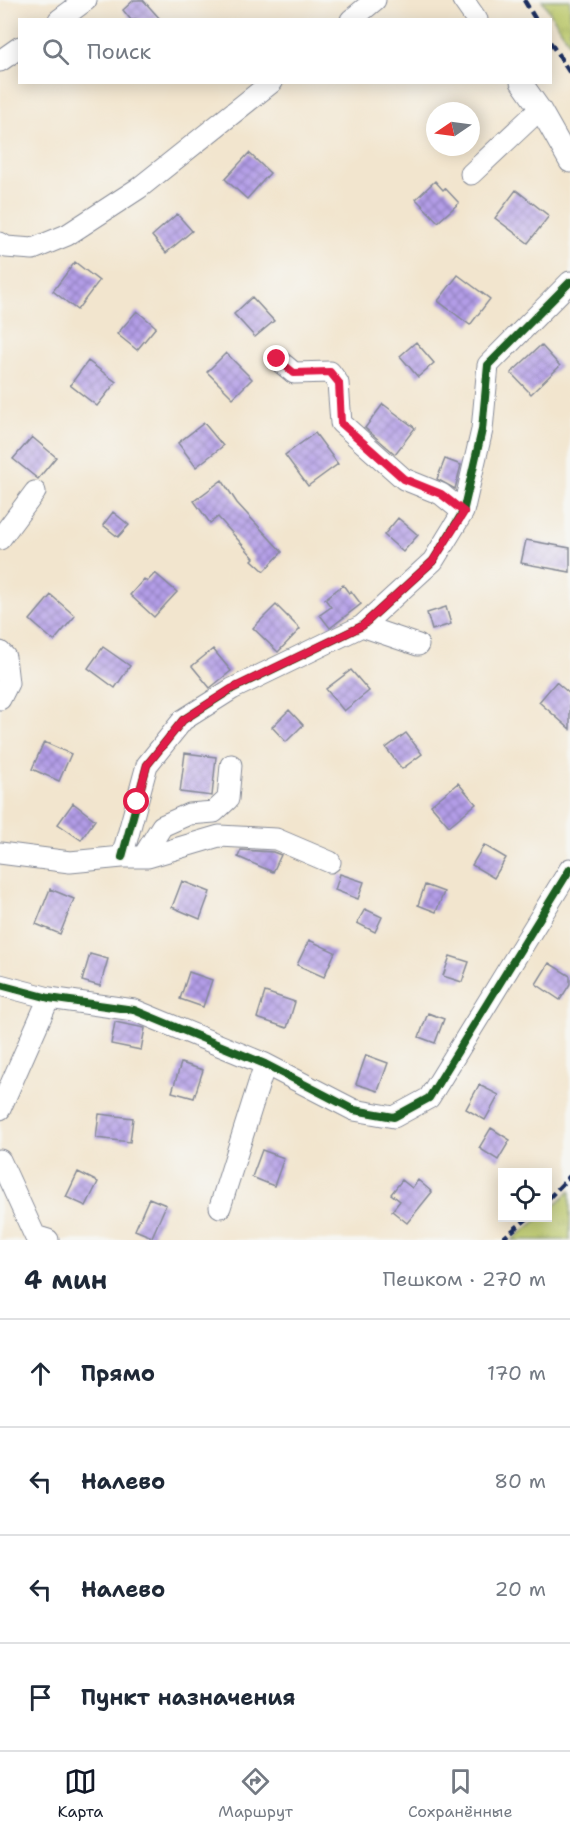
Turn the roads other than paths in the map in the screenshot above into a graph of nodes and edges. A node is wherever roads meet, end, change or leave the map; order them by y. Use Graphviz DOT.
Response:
graph roads {
  1 [pos="86,0"];
  2 [pos="375,0"];
  3 [pos="463,0"];
  4 [pos="61,18"];
  5 [pos="353,18"];
  6 [pos="476,18"];
  7 [pos="18,48"];
  8 [pos="0,61"];
  9 [pos="269,84"];
  10 [pos="522,84"];
  11 [pos="540,109"];
  12 [pos="570,162"];
  13 [pos="471,174"];
  14 [pos="0,243"];
  15 [pos="570,282"];
  16 [pos="277,359"];
  17 [pos="35,492"];
  18 [pos="464,512"];
  19 [pos="0,539"];
  20 [pos="362,626"];
  21 [pos="418,645"];
  22 [pos="0,652"];
  23 [pos="0,699"];
  24 [pos="231,765"];
  25 [pos="0,853"];
  26 [pos="132,857"];
  27 [pos="330,862"];
  28 [pos="570,869"];
  29 [pos="0,985"];
  30 [pos="50,998"];
  31 [pos="265,1064"];
  32 [pos="0,1108"];
  33 [pos="0,1160"];
  34 [pos="220,1207"];
  35 [pos="48,1240"];
  1 -- 4 [label="street"];
  2 -- 5 [label="street"];
  3 -- 6 [label="street"];
  7 -- 8 [label="street"];
  9 -- 14 [label="street"];
  10 -- 11 [label="street"];
  11 -- 12 [label="street"];
  11 -- 13 [label="street"];
  15 -- 18 [label="street"];
  16 -- 18 [label="street"];
  17 -- 19 [label="street"];
  18 -- 20 [label="street"];
  20 -- 21 [label="street"];
  20 -- 26 [label="street"];
  22 -- 23 [label="street"];
  24 -- 26 [label="street"];
  25 -- 26 [label="street"];
  26 -- 27 [label="street"];
  28 -- 31 [label="street"];
  29 -- 30 [label="street"];
  30 -- 31 [label="street"];
  30 -- 32 [label="street"];
  31 -- 34 [label="street"];
  33 -- 35 [label="street"];
}
